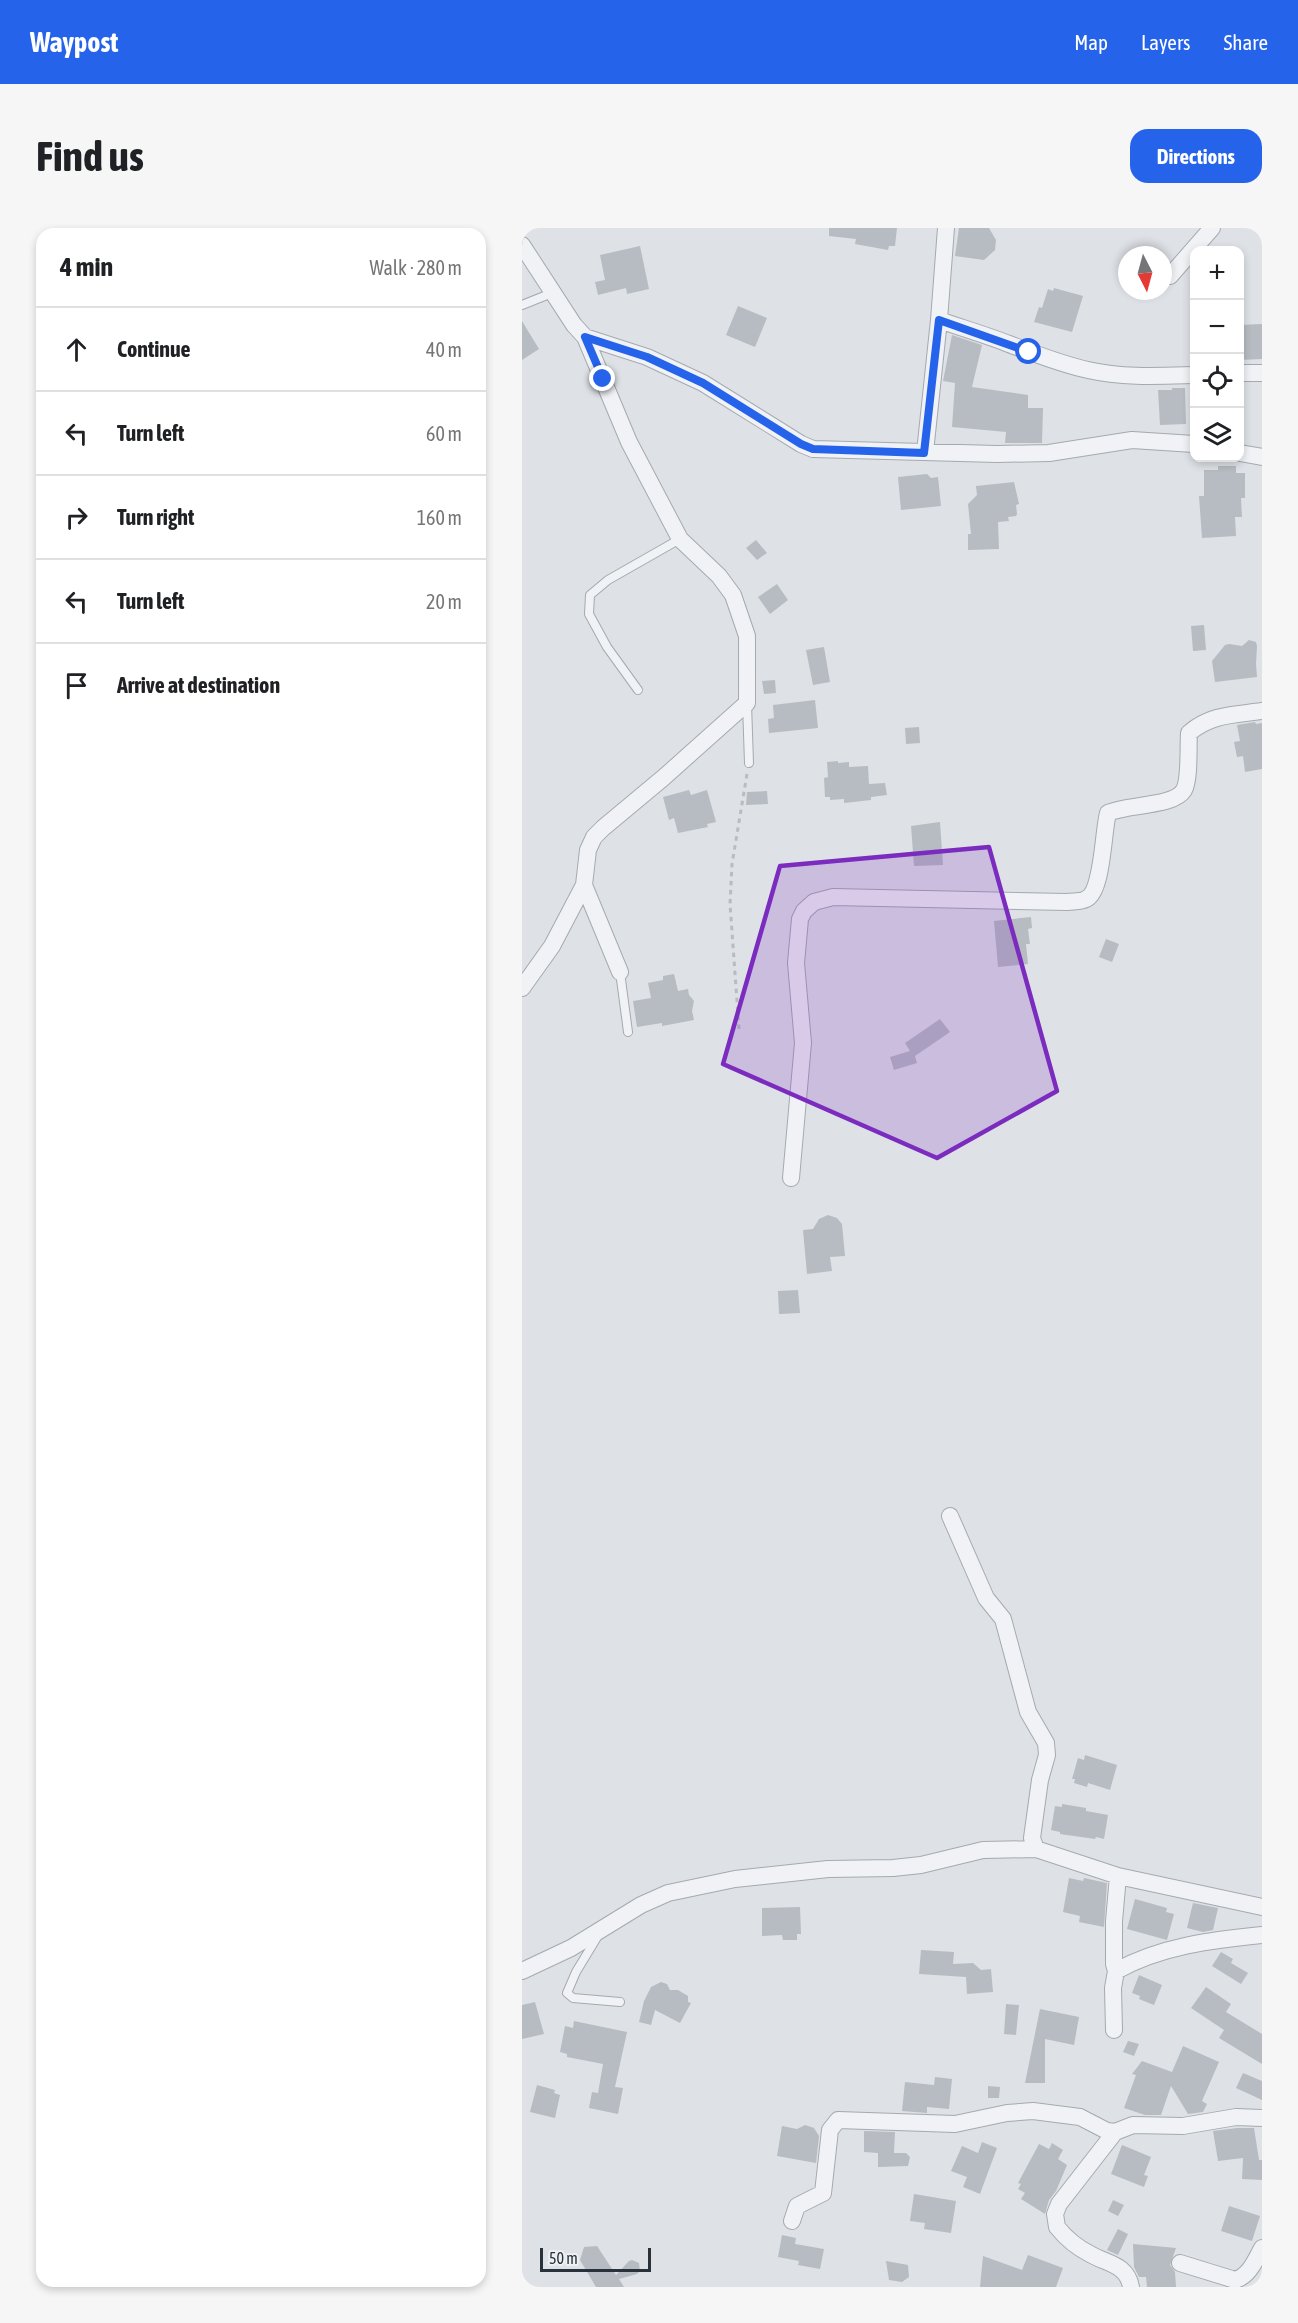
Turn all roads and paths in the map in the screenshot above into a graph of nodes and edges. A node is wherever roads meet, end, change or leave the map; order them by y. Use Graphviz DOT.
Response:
graph roads {
  1 [pos="946,228"];
  2 [pos="1212,228"];
  3 [pos="522,245"];
  4 [pos="1172,274"];
  5 [pos="552,293"];
  6 [pos="522,305"];
  7 [pos="939,320"];
  8 [pos="585,337"];
  9 [pos="1262,373"];
  10 [pos="1244,374"];
  11 [pos="1190,375"];
  12 [pos="1190,444"];
  13 [pos="924,453"];
  14 [pos="1244,454"];
  15 [pos="1262,457"];
  16 [pos="680,539"];
  17 [pos="638,690"];
  18 [pos="747,703"];
  19 [pos="1262,711"];
  20 [pos="749,763"];
  21 [pos="584,885"];
  22 [pos="620,972"];
  23 [pos="522,988"];
  24 [pos="739,1029"];
  25 [pos="628,1032"];
  26 [pos="791,1178"];
  27 [pos="950,1516"];
  28 [pos="1036,1849"];
  29 [pos="1118,1876"];
  30 [pos="1262,1907"];
  31 [pos="602,1930"];
  32 [pos="1262,1935"];
  33 [pos="522,1971"];
  34 [pos="1116,1971"];
  35 [pos="620,2002"];
  36 [pos="1114,2030"];
  37 [pos="1262,2118"];
  38 [pos="1115,2132"];
  39 [pos="792,2221"];
  40 [pos="1262,2248"];
  41 [pos="1180,2263"];
  42 [pos="1131,2287"];
  1 -- 7 [label="street"];
  2 -- 4 [label="street"];
  3 -- 5 [label="street"];
  5 -- 6 [label="lane"];
  5 -- 8 [label="street"];
  7 -- 11 [label="street"];
  7 -- 13 [label="street"];
  8 -- 13 [label="street"];
  8 -- 16 [label="street"];
  9 -- 10 [label="street"];
  12 -- 13 [label="street"];
  14 -- 15 [label="street"];
  16 -- 17 [label="lane"];
  16 -- 18 [label="street"];
  18 -- 20 [label="lane"];
  18 -- 21 [label="street"];
  19 -- 26 [label="street"];
  20 -- 24 [label="path"];
  21 -- 22 [label="street"];
  21 -- 23 [label="street"];
  22 -- 25 [label="lane"];
  27 -- 28 [label="street"];
  28 -- 29 [label="street"];
  28 -- 31 [label="street"];
  29 -- 30 [label="street"];
  29 -- 34 [label="street"];
  31 -- 33 [label="street"];
  31 -- 35 [label="lane"];
  32 -- 34 [label="street"];
  34 -- 36 [label="street"];
  37 -- 38 [label="street"];
  38 -- 39 [label="street"];
  38 -- 42 [label="street"];
  40 -- 41 [label="street"];
}
